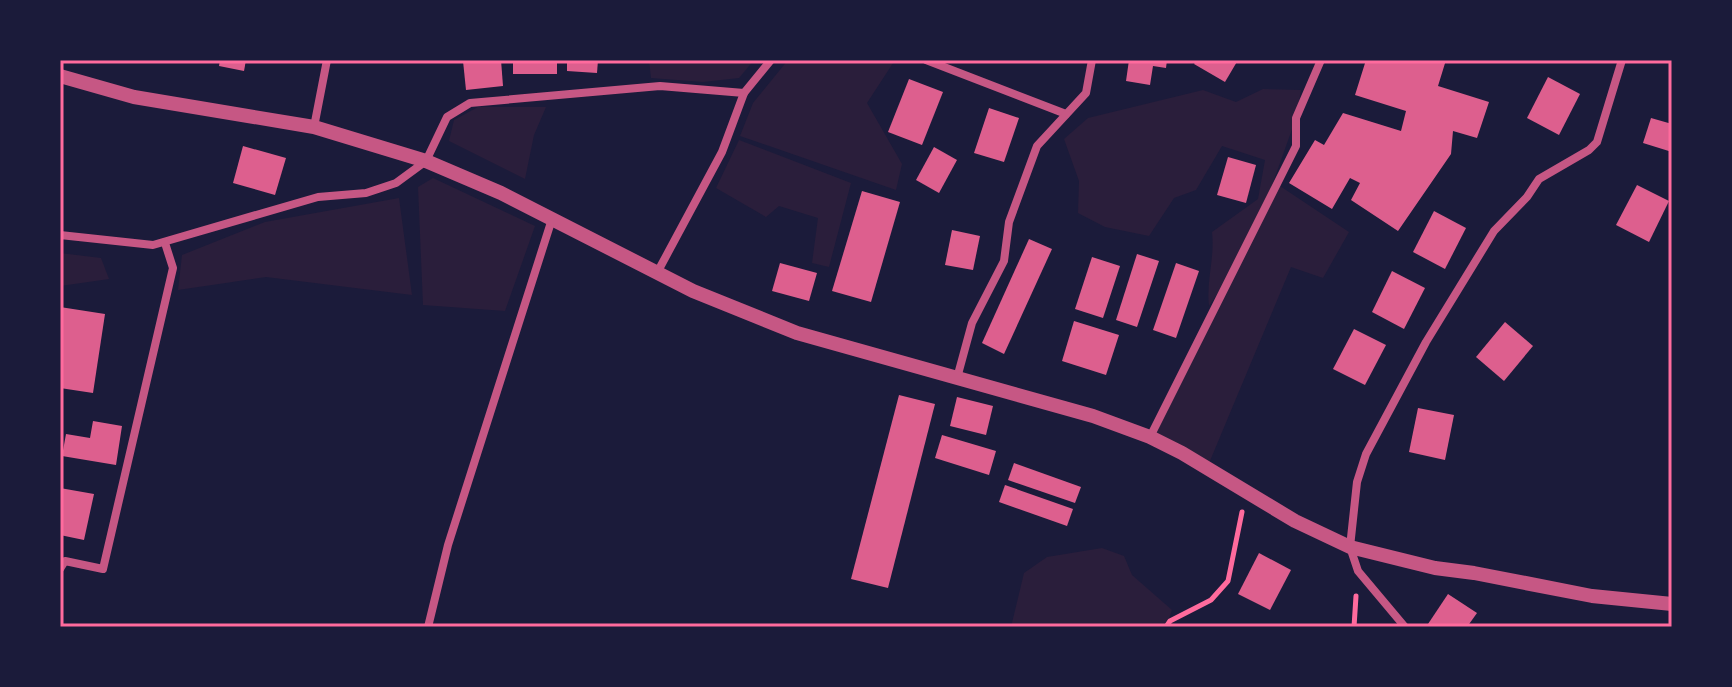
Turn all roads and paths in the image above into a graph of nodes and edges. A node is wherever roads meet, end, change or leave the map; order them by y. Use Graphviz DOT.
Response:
graph roads {
  1 [pos="327,60"];
  2 [pos="771,60"];
  3 [pos="926,60"];
  4 [pos="1092,60"];
  5 [pos="1321,60"];
  6 [pos="1622,60"];
  7 [pos="60,76"];
  8 [pos="744,93"];
  9 [pos="1066,114"];
  10 [pos="314,127"];
  11 [pos="426,161"];
  12 [pos="552,219"];
  13 [pos="60,235"];
  14 [pos="165,243"];
  15 [pos="657,273"];
  16 [pos="957,378"];
  17 [pos="1150,437"];
  18 [pos="1246,492"];
  19 [pos="1350,547"];
  20 [pos="60,569"];
  21 [pos="1672,604"];
  22 [pos="428,627"];
  23 [pos="1166,627"];
  24 [pos="1405,627"];
  1 -- 10 [label="street"];
  2 -- 8 [label="street"];
  3 -- 9 [label="street"];
  4 -- 9 [label="street"];
  5 -- 17 [label="street"];
  6 -- 19 [label="street"];
  7 -- 10 [label="street"];
  8 -- 11 [label="street"];
  8 -- 15 [label="street"];
  9 -- 16 [label="street"];
  10 -- 11 [label="street"];
  11 -- 12 [label="street"];
  11 -- 14 [label="street"];
  12 -- 15 [label="street"];
  12 -- 22 [label="street"];
  13 -- 14 [label="street"];
  14 -- 20 [label="street"];
  15 -- 16 [label="street"];
  16 -- 17 [label="street"];
  17 -- 18 [label="street"];
  18 -- 19 [label="street"];
  18 -- 23 [label="path"];
  19 -- 21 [label="street"];
  19 -- 24 [label="street"];
}
